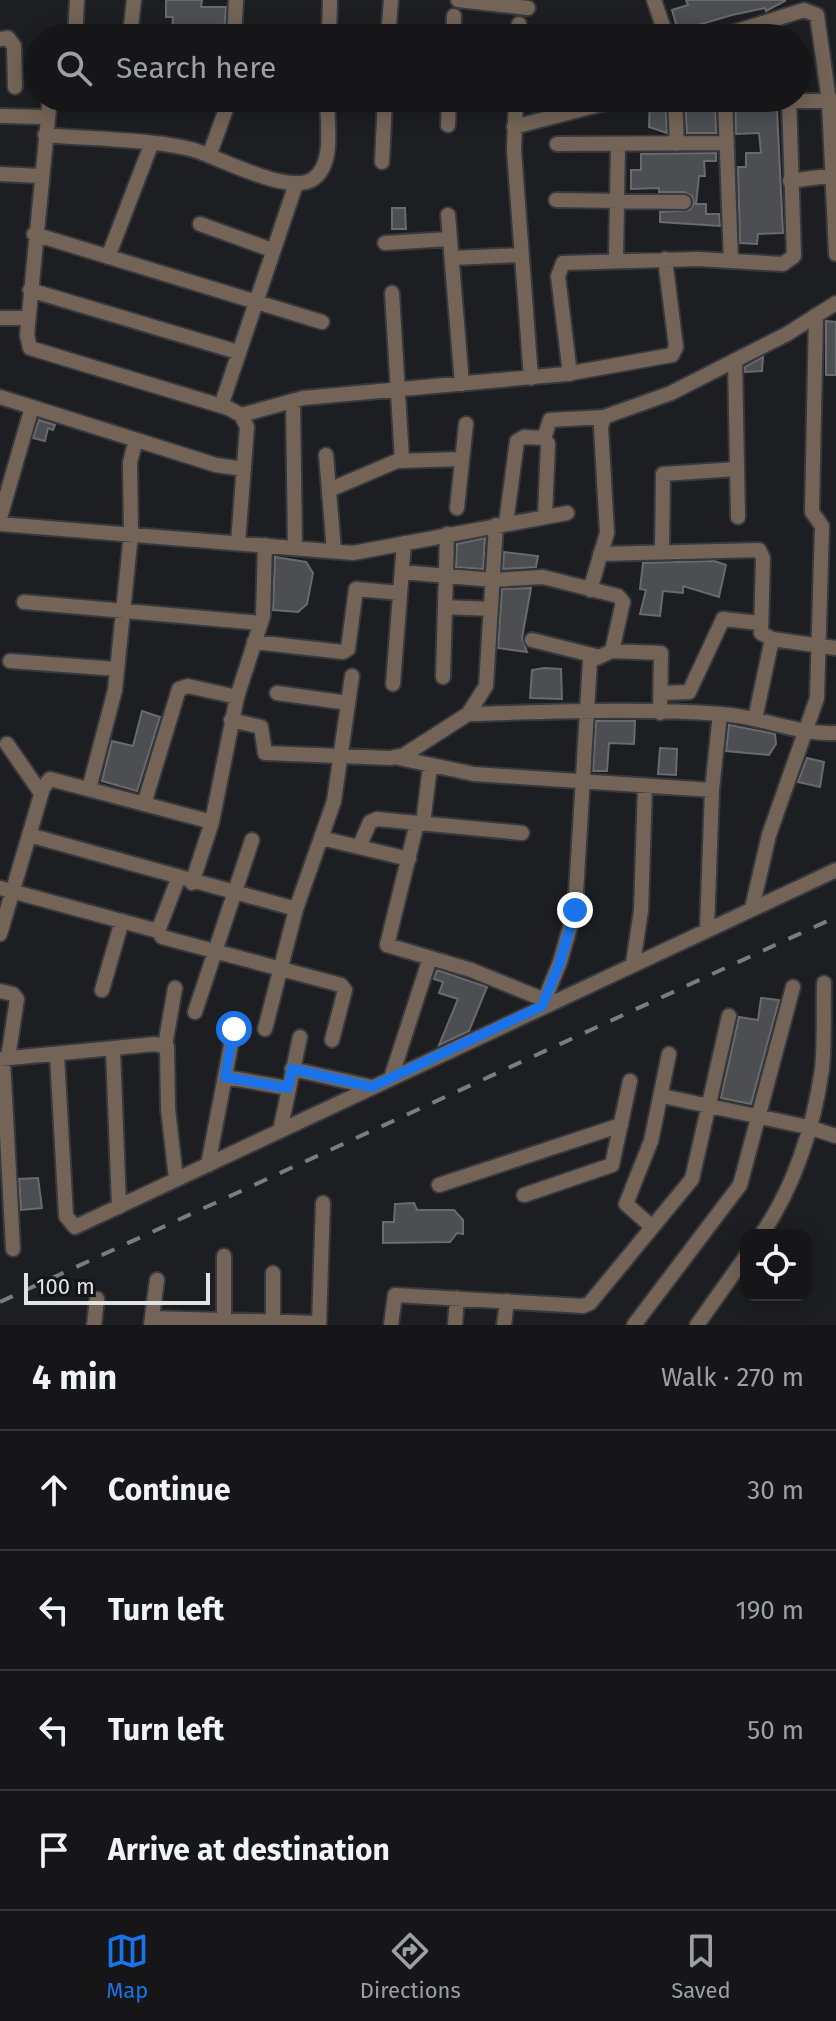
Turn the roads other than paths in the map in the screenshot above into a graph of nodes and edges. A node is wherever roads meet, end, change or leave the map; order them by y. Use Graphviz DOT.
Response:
graph roads {
  1 [pos="77,0"];
  2 [pos="134,0"];
  3 [pos="236,0"];
  4 [pos="330,0"];
  5 [pos="391,0"];
  6 [pos="458,0"];
  7 [pos="654,0"];
  8 [pos="490,2"];
  9 [pos="528,8"];
  10 [pos="454,16"];
  11 [pos="767,22"];
  12 [pos="76,24"];
  13 [pos="131,24"];
  14 [pos="235,24"];
  15 [pos="329,24"];
  16 [pos="389,24"];
  17 [pos="454,24"];
  18 [pos="662,24"];
  19 [pos="760,24"];
  20 [pos="0,39"];
  21 [pos="15,87"];
  22 [pos="812,101"];
  23 [pos="833,101"];
  24 [pos="48,112"];
  25 [pos="225,112"];
  26 [pos="327,112"];
  27 [pos="384,112"];
  28 [pos="448,112"];
  29 [pos="515,112"];
  30 [pos="571,112"];
  31 [pos="676,112"];
  32 [pos="726,112"];
  33 [pos="789,112"];
  34 [pos="0,116"];
  35 [pos="47,117"];
  36 [pos="448,125"];
  37 [pos="514,127"];
  38 [pos="45,135"];
  39 [pos="727,143"];
  40 [pos="557,144"];
  41 [pos="618,144"];
  42 [pos="677,144"];
  43 [pos="151,145"];
  44 [pos="209,156"];
  45 [pos="382,162"];
  46 [pos="0,174"];
  47 [pos="833,175"];
  48 [pos="41,176"];
  49 [pos="790,181"];
  50 [pos="296,184"];
  51 [pos="556,200"];
  52 [pos="616,202"];
  53 [pos="684,202"];
  54 [pos="448,215"];
  55 [pos="200,224"];
  56 [pos="34,234"];
  57 [pos="450,239"];
  58 [pos="385,243"];
  59 [pos="272,250"];
  60 [pos="836,254"];
  61 [pos="522,255"];
  62 [pos="108,257"];
  63 [pos="452,258"];
  64 [pos="665,259"];
  65 [pos="616,260"];
  66 [pos="731,261"];
  67 [pos="30,290"];
  68 [pos="392,293"];
  69 [pos="254,301"];
  70 [pos="836,303"];
  71 [pos="816,315"];
  72 [pos="0,318"];
  73 [pos="28,318"];
  74 [pos="322,322"];
  75 [pos="238,352"];
  76 [pos="735,360"];
  77 [pos="570,374"];
  78 [pos="531,378"];
  79 [pos="462,384"];
  80 [pos="397,390"];
  81 [pos="0,397"];
  82 [pos="293,401"];
  83 [pos="221,406"];
  84 [pos="32,407"];
  85 [pos="241,415"];
  86 [pos="604,417"];
  87 [pos="466,424"];
  88 [pos="544,438"];
  89 [pos="136,440"];
  90 [pos="326,455"];
  91 [pos="462,459"];
  92 [pos="402,460"];
  93 [pos="244,469"];
  94 [pos="737,469"];
  95 [pos="329,490"];
  96 [pos="457,508"];
  97 [pos="567,513"];
  98 [pos="545,517"];
  99 [pos="738,517"];
  100 [pos="0,521"];
  101 [pos="501,524"];
  102 [pos="131,534"];
  103 [pos="447,534"];
  104 [pos="238,543"];
  105 [pos="404,543"];
  106 [pos="265,545"];
  107 [pos="295,548"];
  108 [pos="334,551"];
  109 [pos="662,552"];
  110 [pos="600,554"];
  111 [pos="402,572"];
  112 [pos="446,575"];
  113 [pos="493,580"];
  114 [pos="590,590"];
  115 [pos="400,593"];
  116 [pos="24,602"];
  117 [pos="445,607"];
  118 [pos="491,609"];
  119 [pos="124,611"];
  120 [pos="260,623"];
  121 [pos="760,623"];
  122 [pos="772,639"];
  123 [pos="532,640"];
  124 [pos="254,642"];
  125 [pos="819,647"];
  126 [pos="836,648"];
  127 [pos="612,651"];
  128 [pos="596,656"];
  129 [pos="10,661"];
  130 [pos="117,669"];
  131 [pos="352,676"];
  132 [pos="443,677"];
  133 [pos="393,684"];
  134 [pos="277,693"];
  135 [pos="661,693"];
  136 [pos="237,697"];
  137 [pos="348,703"];
  138 [pos="586,711"];
  139 [pos="660,713"];
  140 [pos="468,714"];
  141 [pos="720,714"];
  142 [pos="755,719"];
  143 [pos="231,720"];
  144 [pos="805,730"];
  145 [pos="836,733"];
  146 [pos="7,744"];
  147 [pos="393,757"];
  148 [pos="340,759"];
  149 [pos="430,766"];
  150 [pos="581,781"];
  151 [pos="645,786"];
  152 [pos="89,789"];
  153 [pos="712,790"];
  154 [pos="41,793"];
  155 [pos="144,804"];
  156 [pos="212,822"];
  157 [pos="420,824"];
  158 [pos="522,833"];
  159 [pos="29,835"];
  160 [pos="321,838"];
  161 [pos="252,840"];
  162 [pos="359,847"];
  163 [pos="409,859"];
  164 [pos="836,870"];
  165 [pos="185,881"];
  166 [pos="6,890"];
  167 [pos="233,893"];
  168 [pos="752,908"];
  169 [pos="296,909"];
  170 [pos="122,921"];
  171 [pos="707,929"];
  172 [pos="158,931"];
  173 [pos="0,934"];
  174 [pos="214,949"];
  175 [pos="430,958"];
  176 [pos="633,963"];
  177 [pos="281,967"];
  178 [pos="824,983"];
  179 [pos="793,987"];
  180 [pos="175,988"];
  181 [pos="102,990"];
  182 [pos="0,991"];
  183 [pos="544,1003"];
  184 [pos="195,1012"];
  185 [pos="729,1016"];
  186 [pos="234,1029"];
  187 [pos="265,1029"];
  188 [pos="300,1037"];
  189 [pos="332,1040"];
  190 [pos="165,1046"];
  191 [pos="113,1049"];
  192 [pos="669,1054"];
  193 [pos="57,1055"];
  194 [pos="4,1059"];
  195 [pos="292,1069"];
  196 [pos="225,1077"];
  197 [pos="391,1078"];
  198 [pos="630,1081"];
  199 [pos="372,1087"];
  200 [pos="288,1088"];
  201 [pos="662,1096"];
  202 [pos="710,1105"];
  203 [pos="760,1116"];
  204 [pos="621,1125"];
  205 [pos="808,1127"];
  206 [pos="280,1131"];
  207 [pos="836,1136"];
  208 [pos="208,1165"];
  209 [pos="612,1165"];
  210 [pos="176,1179"];
  211 [pos="636,1181"];
  212 [pos="439,1185"];
  213 [pos="524,1195"];
  214 [pos="323,1203"];
  215 [pos="119,1207"];
  216 [pos="651,1226"];
  217 [pos="765,1229"];
  218 [pos="13,1249"];
  219 [pos="224,1256"];
  220 [pos="740,1264"];
  221 [pos="273,1273"];
  222 [pos="157,1280"];
  223 [pos="457,1298"];
  224 [pos="97,1299"];
  225 [pos="507,1301"];
  226 [pos="152,1321"];
  227 [pos="224,1324"];
  228 [pos="273,1324"];
  229 [pos="319,1324"];
  230 [pos="94,1325"];
  231 [pos="391,1325"];
  232 [pos="455,1325"];
  233 [pos="504,1325"];
  234 [pos="634,1325"];
  235 [pos="697,1325"];
  1 -- 12 [label="street"];
  2 -- 13 [label="street"];
  3 -- 14 [label="street"];
  4 -- 15 [label="street"];
  5 -- 16 [label="street"];
  6 -- 8 [label="street"];
  7 -- 18 [label="street"];
  8 -- 9 [label="street"];
  10 -- 17 [label="street"];
  11 -- 19 [label="street"];
  11 -- 23 [label="street"];
  20 -- 21 [label="street"];
  22 -- 23 [label="street"];
  23 -- 47 [label="street"];
  24 -- 35 [label="street"];
  25 -- 44 [label="street"];
  26 -- 50 [label="street"];
  27 -- 45 [label="street"];
  28 -- 36 [label="street"];
  29 -- 37 [label="street"];
  30 -- 37 [label="street"];
  31 -- 42 [label="street"];
  32 -- 39 [label="street"];
  33 -- 49 [label="street"];
  34 -- 35 [label="street"];
  35 -- 38 [label="street"];
  37 -- 61 [label="street"];
  38 -- 43 [label="street"];
  38 -- 48 [label="street"];
  39 -- 42 [label="street"];
  39 -- 66 [label="street"];
  40 -- 41 [label="street"];
  41 -- 42 [label="street"];
  41 -- 52 [label="street"];
  43 -- 44 [label="street"];
  43 -- 62 [label="street"];
  44 -- 50 [label="street"];
  46 -- 48 [label="street"];
  47 -- 49 [label="street"];
  47 -- 60 [label="street"];
  48 -- 56 [label="street"];
  49 -- 66 [label="street"];
  50 -- 59 [label="street"];
  51 -- 52 [label="street"];
  52 -- 53 [label="street"];
  52 -- 65 [label="street"];
  54 -- 57 [label="street"];
  55 -- 59 [label="street"];
  56 -- 62 [label="street"];
  56 -- 67 [label="street"];
  57 -- 58 [label="street"];
  57 -- 63 [label="street"];
  59 -- 69 [label="street"];
  61 -- 63 [label="street"];
  61 -- 78 [label="street"];
  62 -- 69 [label="street"];
  63 -- 79 [label="street"];
  64 -- 65 [label="street"];
  64 -- 66 [label="street"];
  64 -- 77 [label="street"];
  65 -- 77 [label="street"];
  67 -- 73 [label="street"];
  67 -- 75 [label="street"];
  68 -- 80 [label="street"];
  69 -- 74 [label="street"];
  69 -- 75 [label="street"];
  70 -- 71 [label="street"];
  71 -- 76 [label="street"];
  71 -- 125 [label="street"];
  72 -- 73 [label="street"];
  73 -- 83 [label="street"];
  75 -- 83 [label="street"];
  76 -- 86 [label="street"];
  76 -- 94 [label="street"];
  77 -- 78 [label="street"];
  78 -- 79 [label="street"];
  79 -- 80 [label="street"];
  80 -- 82 [label="street"];
  80 -- 92 [label="street"];
  81 -- 84 [label="street"];
  82 -- 85 [label="street"];
  82 -- 107 [label="street"];
  83 -- 85 [label="street"];
  84 -- 89 [label="street"];
  84 -- 100 [label="street"];
  85 -- 93 [label="street"];
  86 -- 88 [label="street"];
  86 -- 110 [label="street"];
  87 -- 91 [label="street"];
  88 -- 98 [label="street"];
  88 -- 101 [label="street"];
  89 -- 93 [label="street"];
  89 -- 102 [label="street"];
  90 -- 95 [label="street"];
  91 -- 92 [label="street"];
  91 -- 96 [label="street"];
  92 -- 95 [label="street"];
  93 -- 104 [label="street"];
  94 -- 99 [label="street"];
  94 -- 109 [label="street"];
  95 -- 108 [label="street"];
  97 -- 98 [label="street"];
  98 -- 101 [label="street"];
  100 -- 102 [label="street"];
  101 -- 103 [label="street"];
  101 -- 113 [label="street"];
  102 -- 104 [label="street"];
  102 -- 119 [label="street"];
  103 -- 105 [label="street"];
  103 -- 112 [label="street"];
  104 -- 106 [label="street"];
  105 -- 108 [label="street"];
  105 -- 111 [label="street"];
  106 -- 107 [label="street"];
  106 -- 120 [label="street"];
  107 -- 108 [label="street"];
  109 -- 110 [label="street"];
  109 -- 121 [label="street"];
  110 -- 114 [label="street"];
  111 -- 112 [label="street"];
  111 -- 115 [label="street"];
  112 -- 113 [label="street"];
  112 -- 117 [label="street"];
  113 -- 114 [label="street"];
  113 -- 118 [label="street"];
  114 -- 127 [label="street"];
  115 -- 124 [label="street"];
  115 -- 133 [label="street"];
  116 -- 119 [label="street"];
  117 -- 118 [label="street"];
  117 -- 132 [label="street"];
  118 -- 140 [label="street"];
  119 -- 120 [label="street"];
  119 -- 130 [label="street"];
  120 -- 124 [label="street"];
  121 -- 122 [label="street"];
  121 -- 135 [label="street"];
  122 -- 125 [label="street"];
  122 -- 142 [label="street"];
  123 -- 128 [label="street"];
  124 -- 136 [label="street"];
  125 -- 126 [label="street"];
  125 -- 144 [label="street"];
  127 -- 128 [label="street"];
  127 -- 135 [label="street"];
  128 -- 138 [label="street"];
  129 -- 130 [label="street"];
  130 -- 152 [label="street"];
  131 -- 137 [label="street"];
  134 -- 137 [label="street"];
  135 -- 139 [label="street"];
  136 -- 143 [label="street"];
  136 -- 155 [label="street"];
  137 -- 148 [label="street"];
  138 -- 139 [label="street"];
  138 -- 140 [label="street"];
  138 -- 150 [label="street"];
  139 -- 141 [label="street"];
  140 -- 147 [label="street"];
  141 -- 142 [label="street"];
  141 -- 153 [label="street"];
  142 -- 144 [label="street"];
  143 -- 148 [label="street"];
  143 -- 156 [label="street"];
  144 -- 145 [label="street"];
  144 -- 168 [label="street"];
  146 -- 154 [label="street"];
  147 -- 148 [label="street"];
  147 -- 149 [label="street"];
  148 -- 160 [label="street"];
  149 -- 150 [label="street"];
  149 -- 157 [label="street"];
  150 -- 151 [label="street"];
  150 -- 183 [label="street"];
  151 -- 153 [label="street"];
  151 -- 176 [label="street"];
  152 -- 154 [label="street"];
  152 -- 155 [label="street"];
  153 -- 171 [label="street"];
  154 -- 159 [label="street"];
  155 -- 156 [label="street"];
  156 -- 165 [label="street"];
  157 -- 158 [label="street"];
  157 -- 162 [label="street"];
  157 -- 163 [label="street"];
  159 -- 165 [label="street"];
  159 -- 166 [label="street"];
  160 -- 162 [label="street"];
  160 -- 169 [label="street"];
  161 -- 167 [label="street"];
  162 -- 163 [label="street"];
  163 -- 175 [label="street"];
  164 -- 168 [label="street"];
  165 -- 167 [label="street"];
  165 -- 172 [label="street"];
  166 -- 170 [label="street"];
  166 -- 173 [label="street"];
  167 -- 169 [label="street"];
  167 -- 174 [label="street"];
  168 -- 171 [label="street"];
  169 -- 177 [label="street"];
  170 -- 172 [label="street"];
  170 -- 181 [label="street"];
  171 -- 176 [label="street"];
  172 -- 174 [label="street"];
  174 -- 177 [label="street"];
  174 -- 184 [label="street"];
  175 -- 183 [label="street"];
  175 -- 197 [label="street"];
  176 -- 183 [label="street"];
  177 -- 187 [label="street"];
  177 -- 189 [label="street"];
  178 -- 205 [label="street"];
  179 -- 203 [label="street"];
  180 -- 190 [label="street"];
  182 -- 194 [label="street"];
  183 -- 197 [label="street"];
  185 -- 202 [label="street"];
  186 -- 196 [label="street"];
  188 -- 195 [label="street"];
  190 -- 191 [label="street"];
  190 -- 210 [label="street"];
  191 -- 193 [label="street"];
  191 -- 215 [label="street"];
  192 -- 201 [label="street"];
  193 -- 194 [label="street"];
  193 -- 215 [label="street"];
  194 -- 218 [label="street"];
  195 -- 199 [label="street"];
  195 -- 200 [label="street"];
  196 -- 200 [label="street"];
  196 -- 208 [label="street"];
  197 -- 199 [label="street"];
  198 -- 204 [label="street"];
  199 -- 206 [label="street"];
  200 -- 206 [label="street"];
  201 -- 202 [label="street"];
  201 -- 211 [label="street"];
  202 -- 203 [label="street"];
  202 -- 216 [label="street"];
  203 -- 205 [label="street"];
  203 -- 234 [label="street"];
  204 -- 209 [label="street"];
  204 -- 212 [label="street"];
  205 -- 207 [label="street"];
  205 -- 217 [label="street"];
  206 -- 208 [label="street"];
  208 -- 210 [label="street"];
  209 -- 211 [label="street"];
  209 -- 213 [label="street"];
  210 -- 215 [label="street"];
  211 -- 216 [label="street"];
  214 -- 229 [label="street"];
  216 -- 225 [label="street"];
  219 -- 227 [label="street"];
  220 -- 235 [label="street"];
  221 -- 228 [label="street"];
  222 -- 226 [label="street"];
  223 -- 225 [label="street"];
  223 -- 231 [label="street"];
  223 -- 232 [label="street"];
  224 -- 230 [label="street"];
  225 -- 233 [label="street"];
  226 -- 227 [label="street"];
  227 -- 228 [label="street"];
  228 -- 229 [label="street"];
}
